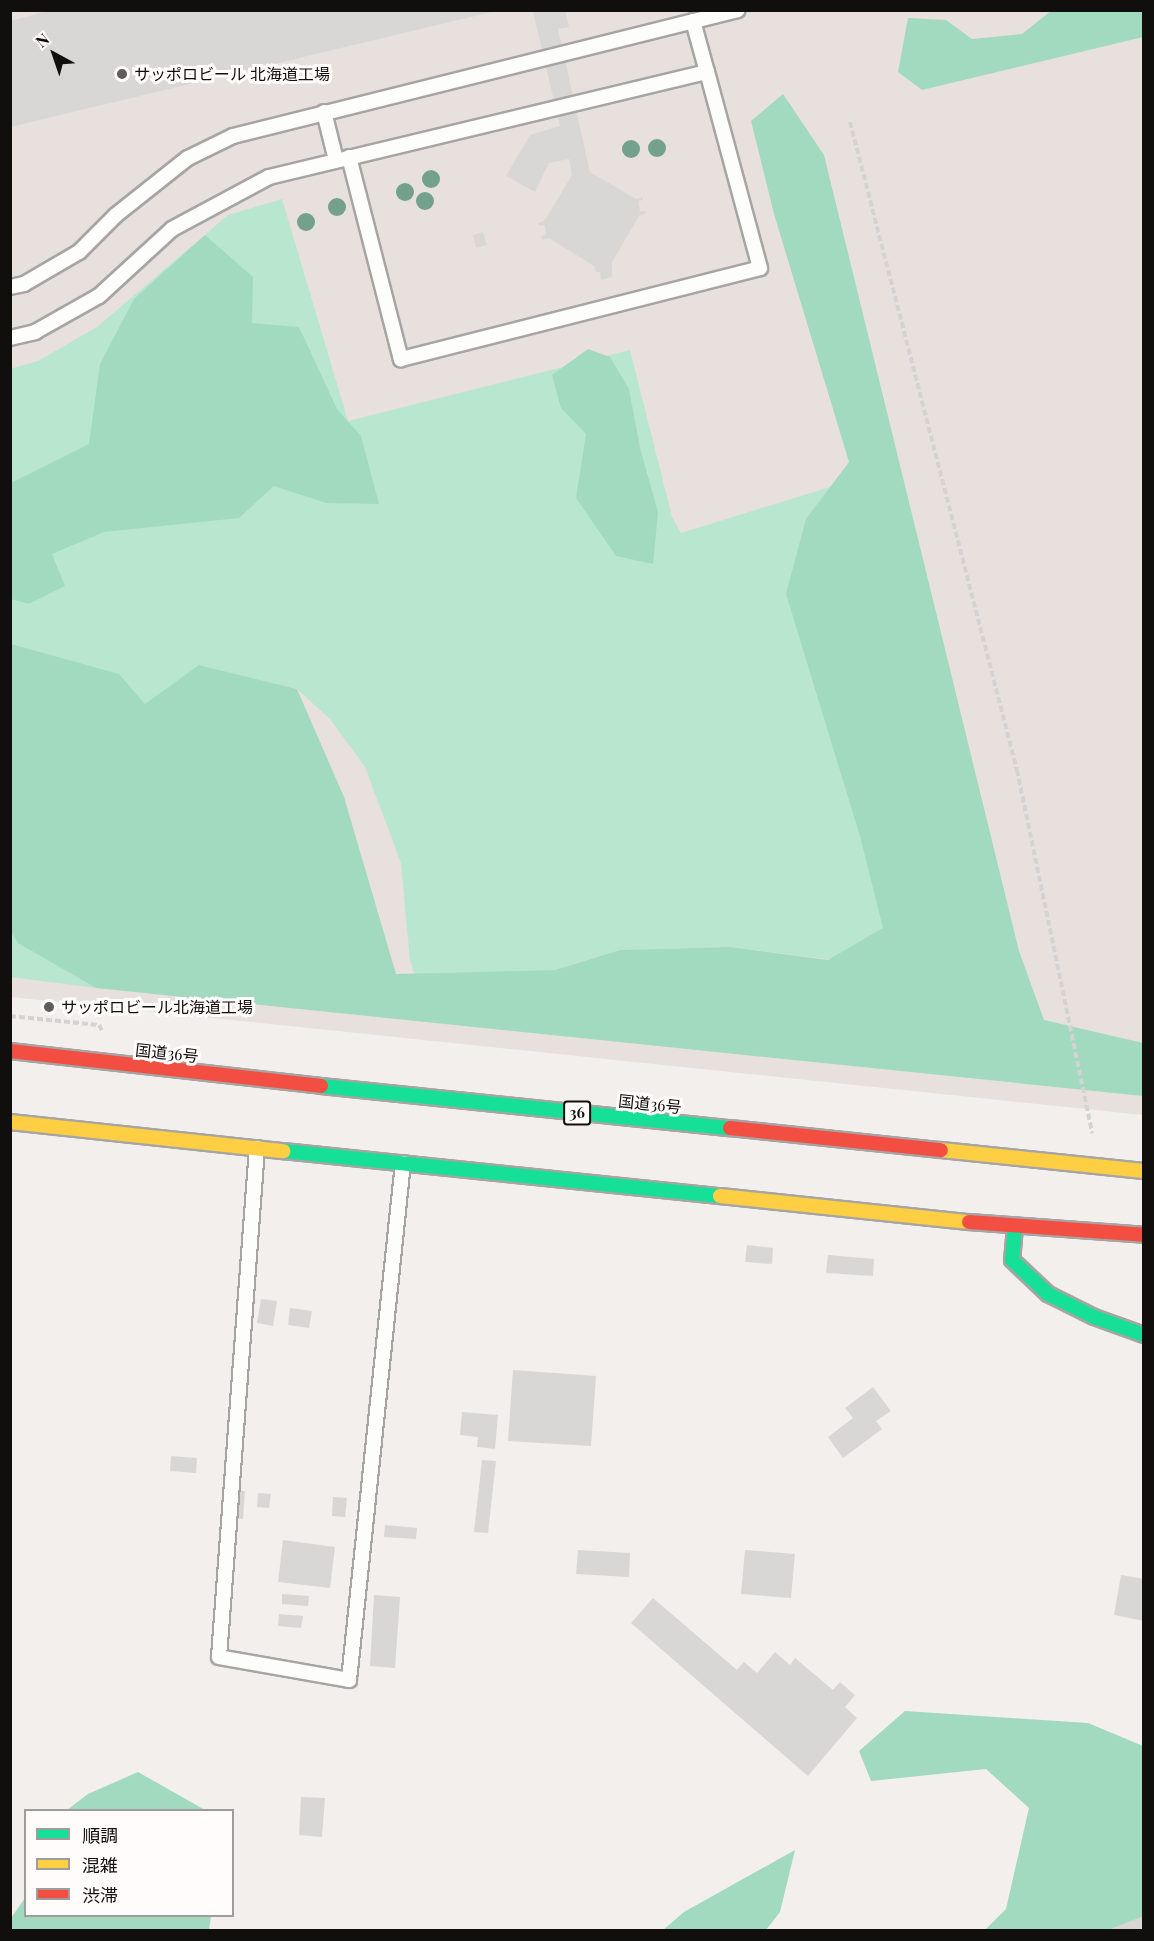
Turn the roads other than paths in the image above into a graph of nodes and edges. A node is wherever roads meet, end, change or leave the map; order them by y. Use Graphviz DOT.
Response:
graph roads {
  1 [pos="738,10"];
  2 [pos="693,21"];
  3 [pos="707,72"];
  4 [pos="324,112"];
  5 [pos="343,159"];
  6 [pos="10,287"];
  7 [pos="10,338"];
  8 [pos="10,1051"];
  9 [pos="10,1122"];
  10 [pos="256,1148"];
  11 [pos="403,1163"];
  12 [pos="1143,1171"];
  13 [pos="1015,1227"];
  14 [pos="1143,1235"];
  15 [pos="1143,1335"];
  1 -- 2 [label="lane"];
  2 -- 3 [label="lane"];
  2 -- 4 [label="lane"];
  3 -- 5 [label="lane"];
  3 -- 5 [label="lane"];
  4 -- 5 [label="lane"];
  4 -- 6 [label="lane"];
  5 -- 7 [label="lane"];
  8 -- 12 [label="main road, 国道36号 / 36"];
  9 -- 10 [label="main road"];
  10 -- 11 [label="main road"];
  10 -- 11 [label="lane"];
  11 -- 13 [label="main road"];
  13 -- 14 [label="main road"];
  13 -- 15 [label="main road"];
}
